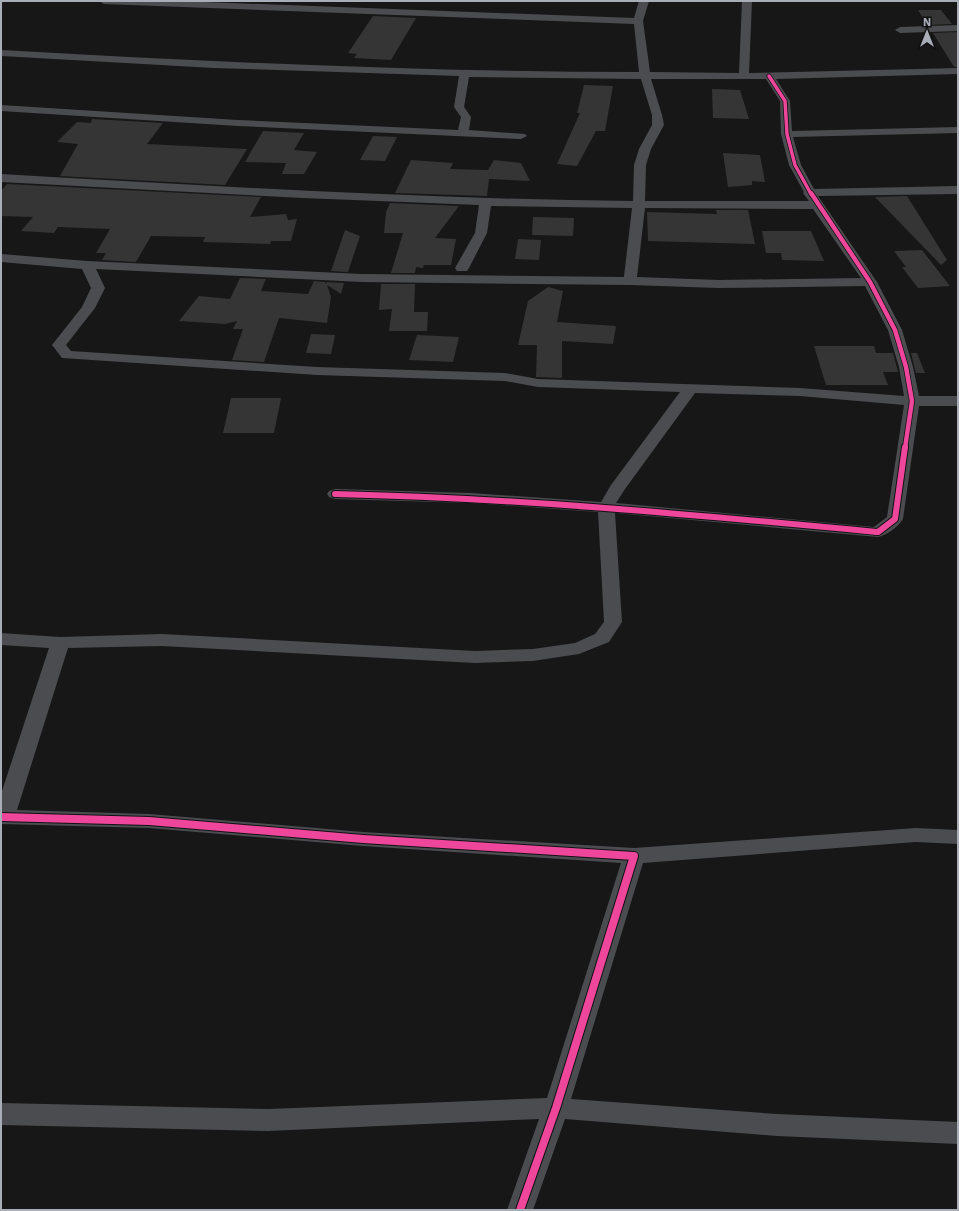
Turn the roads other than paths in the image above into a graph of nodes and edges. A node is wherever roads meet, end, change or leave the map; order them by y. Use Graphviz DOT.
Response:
graph roads {
  1 [pos="104,1"];
  2 [pos="644,1"];
  3 [pos="747,1"];
  4 [pos="638,21"];
  5 [pos="958,28"];
  6 [pos="900,30"];
  7 [pos="1,53"];
  8 [pos="958,71"];
  9 [pos="465,73"];
  10 [pos="645,76"];
  11 [pos="744,76"];
  12 [pos="769,76"];
  13 [pos="1,108"];
  14 [pos="958,130"];
  15 [pos="462,134"];
  16 [pos="787,134"];
  17 [pos="521,136"];
  18 [pos="1,178"];
  19 [pos="958,190"];
  20 [pos="813,199"];
  21 [pos="486,202"];
  22 [pos="639,204"];
  23 [pos="1,258"];
  24 [pos="87,265"];
  25 [pos="462,268"];
  26 [pos="630,281"];
  27 [pos="870,282"];
  28 [pos="691,388"];
  29 [pos="912,401"];
  30 [pos="958,401"];
  31 [pos="335,494"];
  32 [pos="606,507"];
  33 [pos="1,640"];
  34 [pos="60,643"];
  35 [pos="2,817"];
  36 [pos="958,837"];
  37 [pos="634,856"];
  38 [pos="556,1108"];
  39 [pos="1,1114"];
  40 [pos="958,1133"];
  41 [pos="520,1210"];
  1 -- 4 [label="street"];
  2 -- 4 [label="street"];
  3 -- 11 [label="street"];
  4 -- 10 [label="street"];
  5 -- 6 [label="street"];
  7 -- 9 [label="street"];
  8 -- 12 [label="street"];
  9 -- 10 [label="street"];
  9 -- 15 [label="street"];
  10 -- 11 [label="street"];
  10 -- 22 [label="street"];
  11 -- 12 [label="street"];
  12 -- 16 [label="street"];
  13 -- 15 [label="street"];
  14 -- 16 [label="street"];
  15 -- 17 [label="street"];
  16 -- 20 [label="street"];
  18 -- 21 [label="street"];
  19 -- 20 [label="street"];
  20 -- 22 [label="street"];
  20 -- 27 [label="street"];
  21 -- 22 [label="street"];
  21 -- 25 [label="street"];
  22 -- 26 [label="street"];
  23 -- 24 [label="street"];
  24 -- 26 [label="street"];
  24 -- 28 [label="street"];
  26 -- 27 [label="street"];
  27 -- 29 [label="street"];
  28 -- 29 [label="street"];
  28 -- 32 [label="street"];
  29 -- 30 [label="street"];
  29 -- 32 [label="street"];
  31 -- 32 [label="street"];
  32 -- 34 [label="street"];
  33 -- 34 [label="street"];
  34 -- 35 [label="street"];
  35 -- 37 [label="street"];
  36 -- 37 [label="street"];
  37 -- 38 [label="street"];
  38 -- 39 [label="street"];
  38 -- 40 [label="street"];
  38 -- 41 [label="street"];
}
